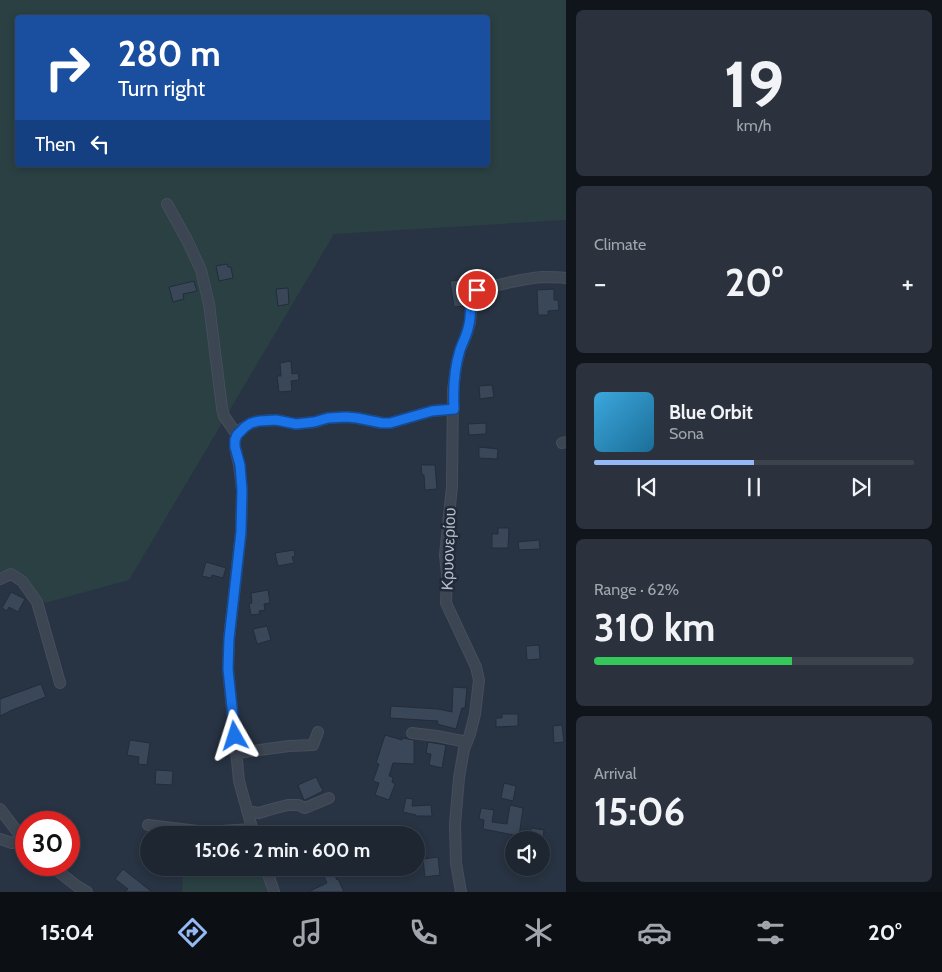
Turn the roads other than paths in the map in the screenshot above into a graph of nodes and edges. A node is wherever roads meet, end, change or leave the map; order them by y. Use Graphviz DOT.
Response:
graph roads {
  1 [pos="167,204"];
  2 [pos="566,278"];
  3 [pos="454,409"];
  4 [pos="237,435"];
  5 [pos="0,579"];
  6 [pos="60,683"];
  7 [pos="318,732"];
  8 [pos="412,734"];
  9 [pos="467,742"];
  10 [pos="237,753"];
  11 [pos="329,798"];
  12 [pos="0,809"];
  13 [pos="247,811"];
  14 [pos="148,825"];
  15 [pos="156,826"];
  16 [pos="251,826"];
  17 [pos="15,828"];
  18 [pos="0,839"];
  19 [pos="15,842"];
  20 [pos="64,876"];
  21 [pos="269,876"];
  22 [pos="87,892"];
  23 [pos="274,892"];
  24 [pos="461,892"];
  1 -- 4 [label="street"];
  2 -- 3 [label="street, Κρυονερίου"];
  3 -- 4 [label="street"];
  3 -- 9 [label="street, Κρυονερίου"];
  4 -- 10 [label="street"];
  5 -- 6 [label="street"];
  7 -- 10 [label="street"];
  8 -- 9 [label="street"];
  9 -- 24 [label="street, Κρυονερίου"];
  10 -- 13 [label="street"];
  11 -- 13 [label="street"];
  12 -- 17 [label="street"];
  13 -- 16 [label="street"];
  14 -- 15 [label="street"];
  18 -- 19 [label="street"];
  20 -- 22 [label="street"];
  21 -- 23 [label="street"];
}
